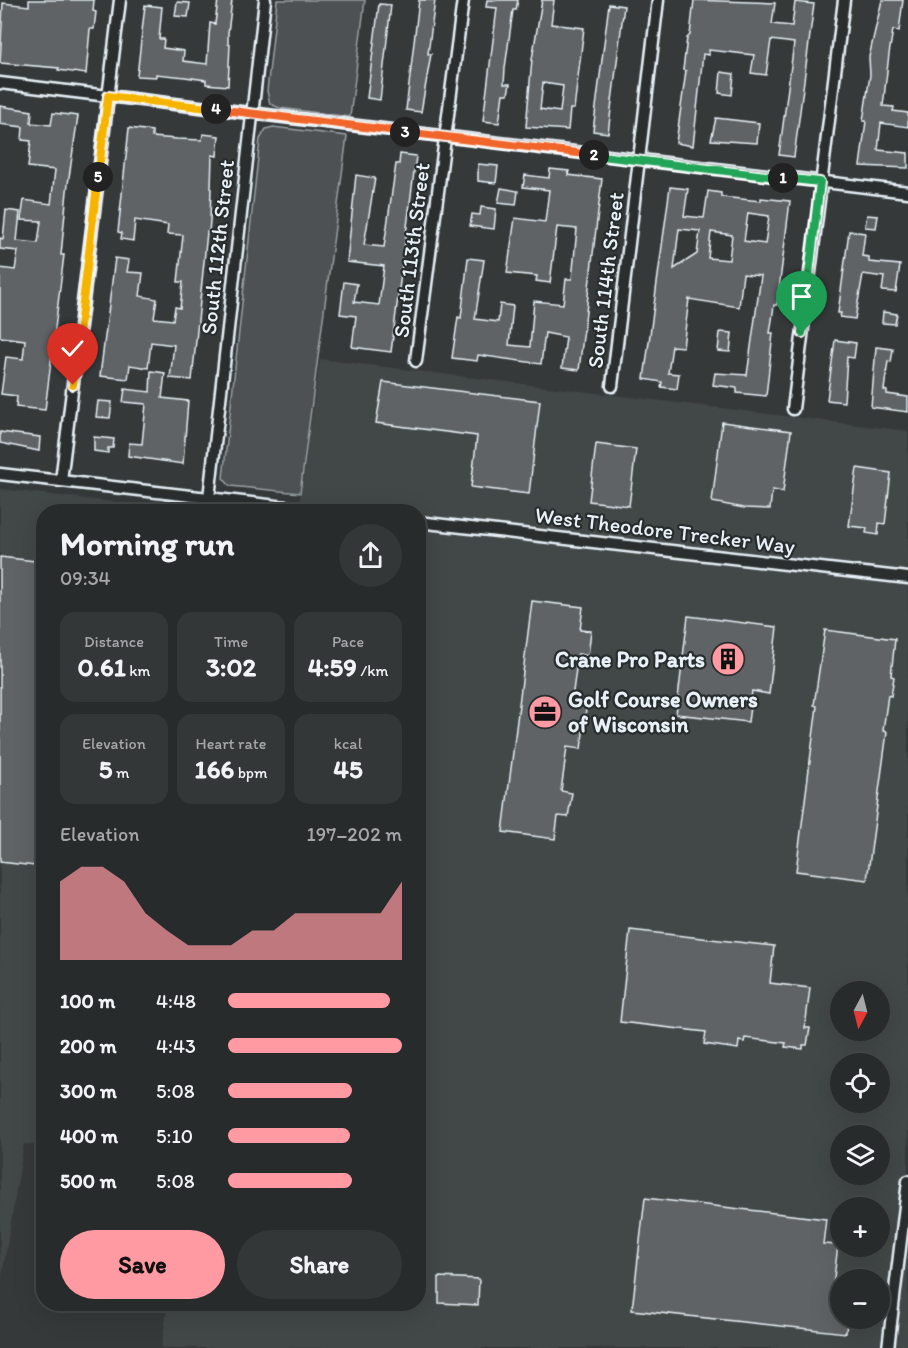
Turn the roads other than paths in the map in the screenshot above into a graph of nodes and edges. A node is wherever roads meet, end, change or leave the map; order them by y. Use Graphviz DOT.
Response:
graph roads {
  1 [pos="120,0"];
  2 [pos="265,0"];
  3 [pos="462,0"];
  4 [pos="658,0"];
  5 [pos="844,0"];
  6 [pos="0,83"];
  7 [pos="108,96"];
  8 [pos="252,113"];
  9 [pos="445,137"];
  10 [pos="638,160"];
  11 [pos="820,182"];
  12 [pos="908,192"];
  13 [pos="416,362"];
  14 [pos="612,386"];
  15 [pos="793,409"];
  16 [pos="0,474"];
  17 [pos="61,481"];
  18 [pos="209,498"];
  19 [pos="261,504"];
  20 [pos="426,523"];
  21 [pos="908,578"];
  22 [pos="908,1181"];
  23 [pos="888,1348"];
  1 -- 7 [label="street"];
  2 -- 8 [label="street, South 112th Street"];
  3 -- 9 [label="street, South 113th Street"];
  4 -- 10 [label="street, South 114th Street"];
  5 -- 11 [label="street"];
  6 -- 7 [label="street"];
  7 -- 8 [label="street"];
  7 -- 17 [label="street"];
  8 -- 9 [label="street"];
  8 -- 18 [label="street, South 112th Street"];
  9 -- 10 [label="street"];
  9 -- 13 [label="street, South 113th Street"];
  10 -- 11 [label="street"];
  10 -- 14 [label="street, South 114th Street"];
  11 -- 12 [label="street"];
  11 -- 15 [label="street"];
  16 -- 17 [label="street"];
  17 -- 18 [label="street"];
  18 -- 19 [label="street"];
  20 -- 21 [label="street, West Theodore Trecker Way"];
  22 -- 23 [label="street"];
}
